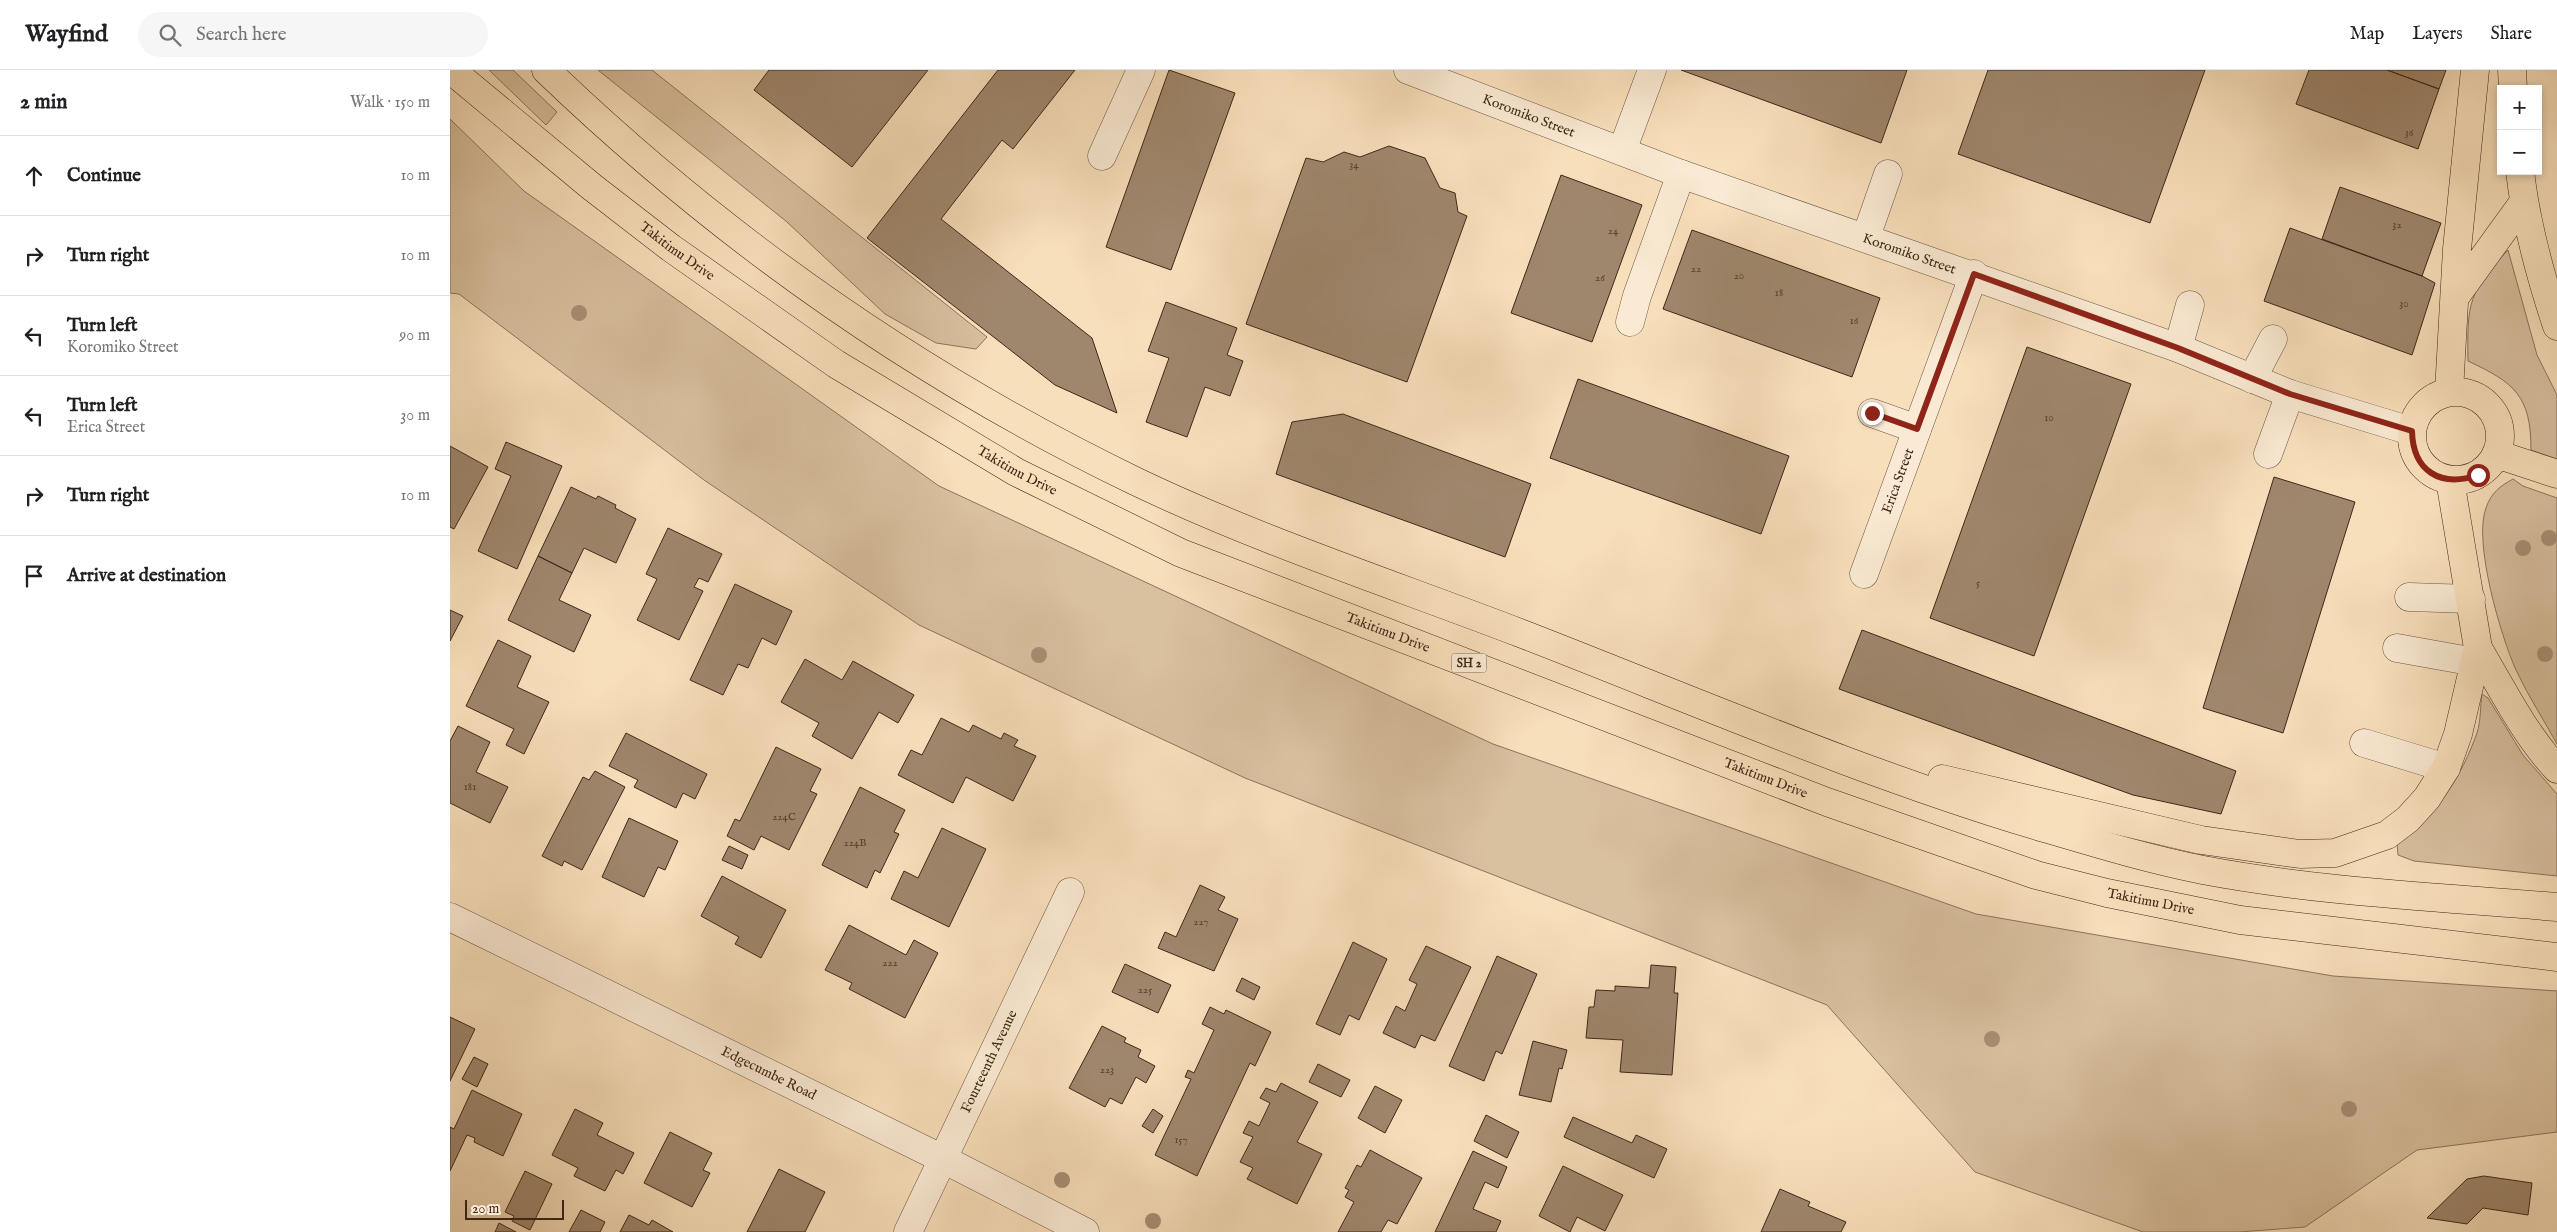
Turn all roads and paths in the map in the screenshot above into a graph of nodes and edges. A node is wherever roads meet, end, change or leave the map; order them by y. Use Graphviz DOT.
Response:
graph roads {
  1 [pos="450,70"];
  2 [pos="546,70"];
  3 [pos="1141,70"];
  4 [pos="1408,70"];
  5 [pos="2475,70"];
  6 [pos="2512,70"];
  7 [pos="1651,74"];
  8 [pos="1441,76"];
  9 [pos="2513,85"];
  10 [pos="1622,151"];
  11 [pos="1102,156"];
  12 [pos="1681,174"];
  13 [pos="1888,174"];
  14 [pos="2520,175"];
  15 [pos="2523,203"];
  16 [pos="1866,237"];
  17 [pos="1974,274"];
  18 [pos="2455,296"];
  19 [pos="2190,306"];
  20 [pos="1630,322"];
  21 [pos="2557,326"];
  22 [pos="2273,339"];
  23 [pos="2178,348"];
  24 [pos="2252,379"];
  25 [pos="2449,392"];
  26 [pos="2290,394"];
  27 [pos="1872,413"];
  28 [pos="1917,429"];
  29 [pos="2412,431"];
  30 [pos="2268,454"];
  31 [pos="2496,454"];
  32 [pos="2557,474"];
  33 [pos="2450,480"];
  34 [pos="1864,574"];
  35 [pos="2409,597"];
  36 [pos="2471,599"];
  37 [pos="2397,648"];
  38 [pos="2476,655"];
  39 [pos="2364,743"];
  40 [pos="1800,745"];
  41 [pos="2446,768"];
  42 [pos="2557,769"];
  43 [pos="1070,892"];
  44 [pos="2557,907"];
  45 [pos="450,917"];
  46 [pos="2557,958"];
  47 [pos="943,1159"];
  48 [pos="908,1232"];
  49 [pos="1086,1232"];
  1 -- 46 [label="main road, Takitimu Drive / SH 2"];
  2 -- 40 [label="main road"];
  3 -- 11 [label="street"];
  4 -- 8 [label="street, Koromiko Street"];
  5 -- 18 [label="main road"];
  6 -- 9 [label="main road"];
  7 -- 10 [label="street"];
  8 -- 10 [label="street, Koromiko Street"];
  10 -- 12 [label="street, Koromiko Street"];
  12 -- 16 [label="street, Koromiko Street"];
  12 -- 20 [label="street"];
  13 -- 16 [label="street"];
  14 -- 15 [label="main road"];
  15 -- 18 [label="main road"];
  15 -- 21 [label="main road"];
  16 -- 17 [label="street, Koromiko Street"];
  17 -- 23 [label="street, Koromiko Street"];
  17 -- 28 [label="street, Erica Street"];
  18 -- 25 [label="main road"];
  19 -- 23 [label="street"];
  22 -- 24 [label="street"];
  23 -- 24 [label="street, Koromiko Street"];
  24 -- 26 [label="street, Koromiko Street"];
  25 -- 29 [label="main road"];
  25 -- 31 [label="main road"];
  26 -- 29 [label="street, Koromiko Street"];
  26 -- 30 [label="street"];
  27 -- 28 [label="street"];
  28 -- 34 [label="street, Erica Street"];
  29 -- 33 [label="main road"];
  31 -- 32 [label="main road"];
  31 -- 33 [label="main road"];
  33 -- 36 [label="main road"];
  35 -- 36 [label="street"];
  36 -- 38 [label="main road"];
  37 -- 38 [label="street"];
  38 -- 41 [label="main road"];
  38 -- 42 [label="main road"];
  39 -- 41 [label="street"];
  40 -- 41 [label="main road"];
  40 -- 44 [label="main road"];
  43 -- 47 [label="street, Fourteenth Avenue"];
  45 -- 47 [label="street, Edgecumbe Road"];
  47 -- 48 [label="street, Fourteenth Avenue"];
  47 -- 49 [label="street, Edgecumbe Road"];
}
